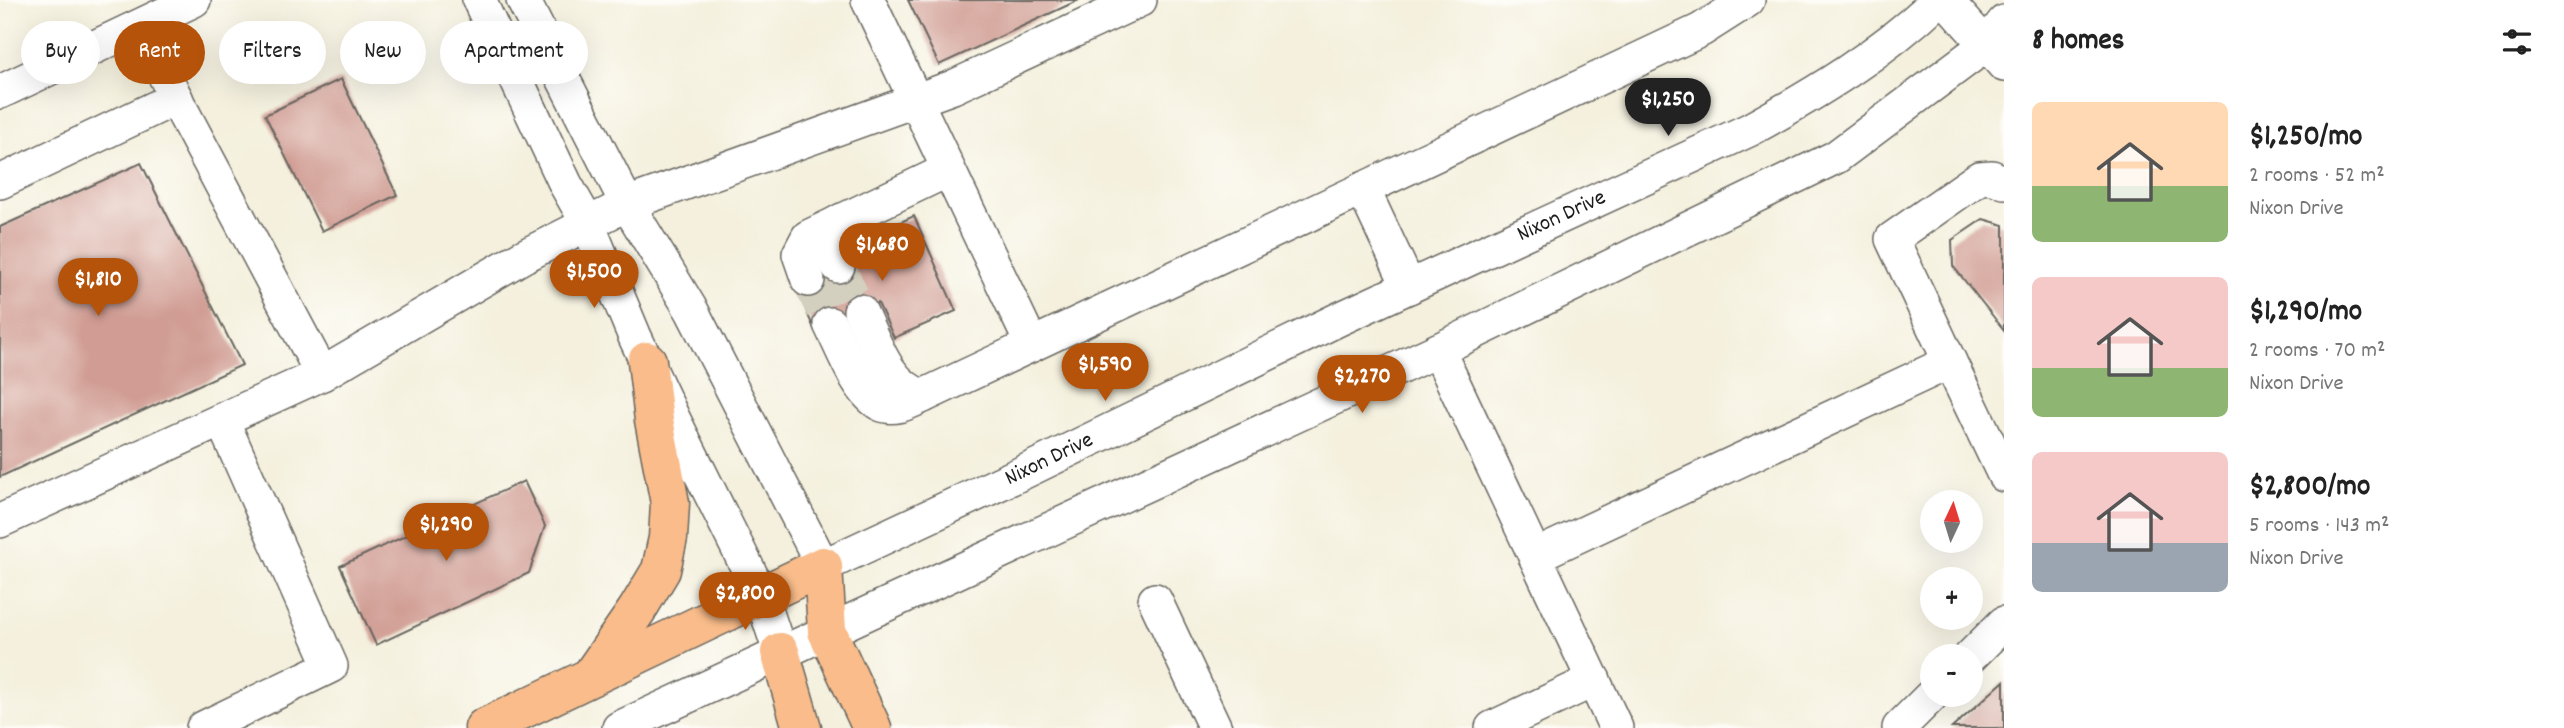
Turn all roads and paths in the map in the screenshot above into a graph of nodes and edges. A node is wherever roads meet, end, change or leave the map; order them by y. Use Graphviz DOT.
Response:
graph roads {
  1 [pos="194,0"];
  2 [pos="479,0"];
  3 [pos="523,0"];
  4 [pos="868,0"];
  5 [pos="1140,0"];
  6 [pos="1748,0"];
  7 [pos="1938,0"];
  8 [pos="1946,0"];
  9 [pos="151,21"];
  10 [pos="114,39"];
  11 [pos="1998,44"];
  12 [pos="169,84"];
  13 [pos="0,92"];
  14 [pos="176,98"];
  15 [pos="915,101"];
  16 [pos="948,170"];
  17 [pos="0,182"];
  18 [pos="2004,182"];
  19 [pos="1363,189"];
  20 [pos="627,204"];
  21 [pos="587,222"];
  22 [pos="823,273"];
  23 [pos="1409,287"];
  24 [pos="845,318"];
  25 [pos="1032,345"];
  26 [pos="1437,350"];
  27 [pos="647,361"];
  28 [pos="1950,362"];
  29 [pos="322,374"];
  30 [pos="222,420"];
  31 [pos="1996,437"];
  32 [pos="2004,475"];
  33 [pos="0,521"];
  34 [pos="1535,556"];
  35 [pos="823,566"];
  36 [pos="761,595"];
  37 [pos="1154,600"];
  38 [pos="2004,623"];
  39 [pos="827,631"];
  40 [pos="1983,644"];
  41 [pos="780,652"];
  42 [pos="592,676"];
  43 [pos="1594,680"];
  44 [pos="1920,707"];
  45 [pos="203,728"];
  46 [pos="484,728"];
  47 [pos="619,728"];
  48 [pos="802,728"];
  49 [pos="873,728"];
  50 [pos="1215,728"];
  51 [pos="1492,728"];
  52 [pos="1616,728"];
  53 [pos="1899,728"];
  1 -- 9 [label="street"];
  2 -- 21 [label="street"];
  3 -- 20 [label="street"];
  4 -- 15 [label="street"];
  5 -- 15 [label="street"];
  6 -- 19 [label="street"];
  7 -- 23 [label="street, Nixon Drive"];
  8 -- 11 [label="street"];
  10 -- 13 [label="street"];
  11 -- 26 [label="street"];
  12 -- 14 [label="street"];
  14 -- 17 [label="street"];
  14 -- 29 [label="street"];
  15 -- 16 [label="street"];
  15 -- 20 [label="street"];
  16 -- 22 [label="street"];
  16 -- 25 [label="street"];
  18 -- 28 [label="street"];
  19 -- 23 [label="street"];
  19 -- 25 [label="street"];
  20 -- 21 [label="street"];
  20 -- 35 [label="street"];
  21 -- 27 [label="street"];
  21 -- 29 [label="street"];
  23 -- 35 [label="street, Nixon Drive"];
  24 -- 25 [label="street"];
  26 -- 34 [label="street"];
  26 -- 39 [label="street"];
  27 -- 36 [label="street"];
  27 -- 42 [label="main road"];
  28 -- 31 [label="street"];
  28 -- 34 [label="street"];
  29 -- 30 [label="street"];
  30 -- 33 [label="street"];
  30 -- 45 [label="street"];
  31 -- 32 [label="street"];
  34 -- 43 [label="street"];
  35 -- 36 [label="main road, Nixon Drive"];
  35 -- 39 [label="main road"];
  36 -- 41 [label="street"];
  36 -- 42 [label="main road, Nixon Drive"];
  37 -- 50 [label="street"];
  38 -- 40 [label="street"];
  39 -- 41 [label="street"];
  39 -- 49 [label="main road"];
  41 -- 47 [label="street"];
  41 -- 48 [label="main road"];
  42 -- 46 [label="main road, Nixon Drive"];
  43 -- 51 [label="street"];
  43 -- 52 [label="street"];
  44 -- 53 [label="street"];
}
